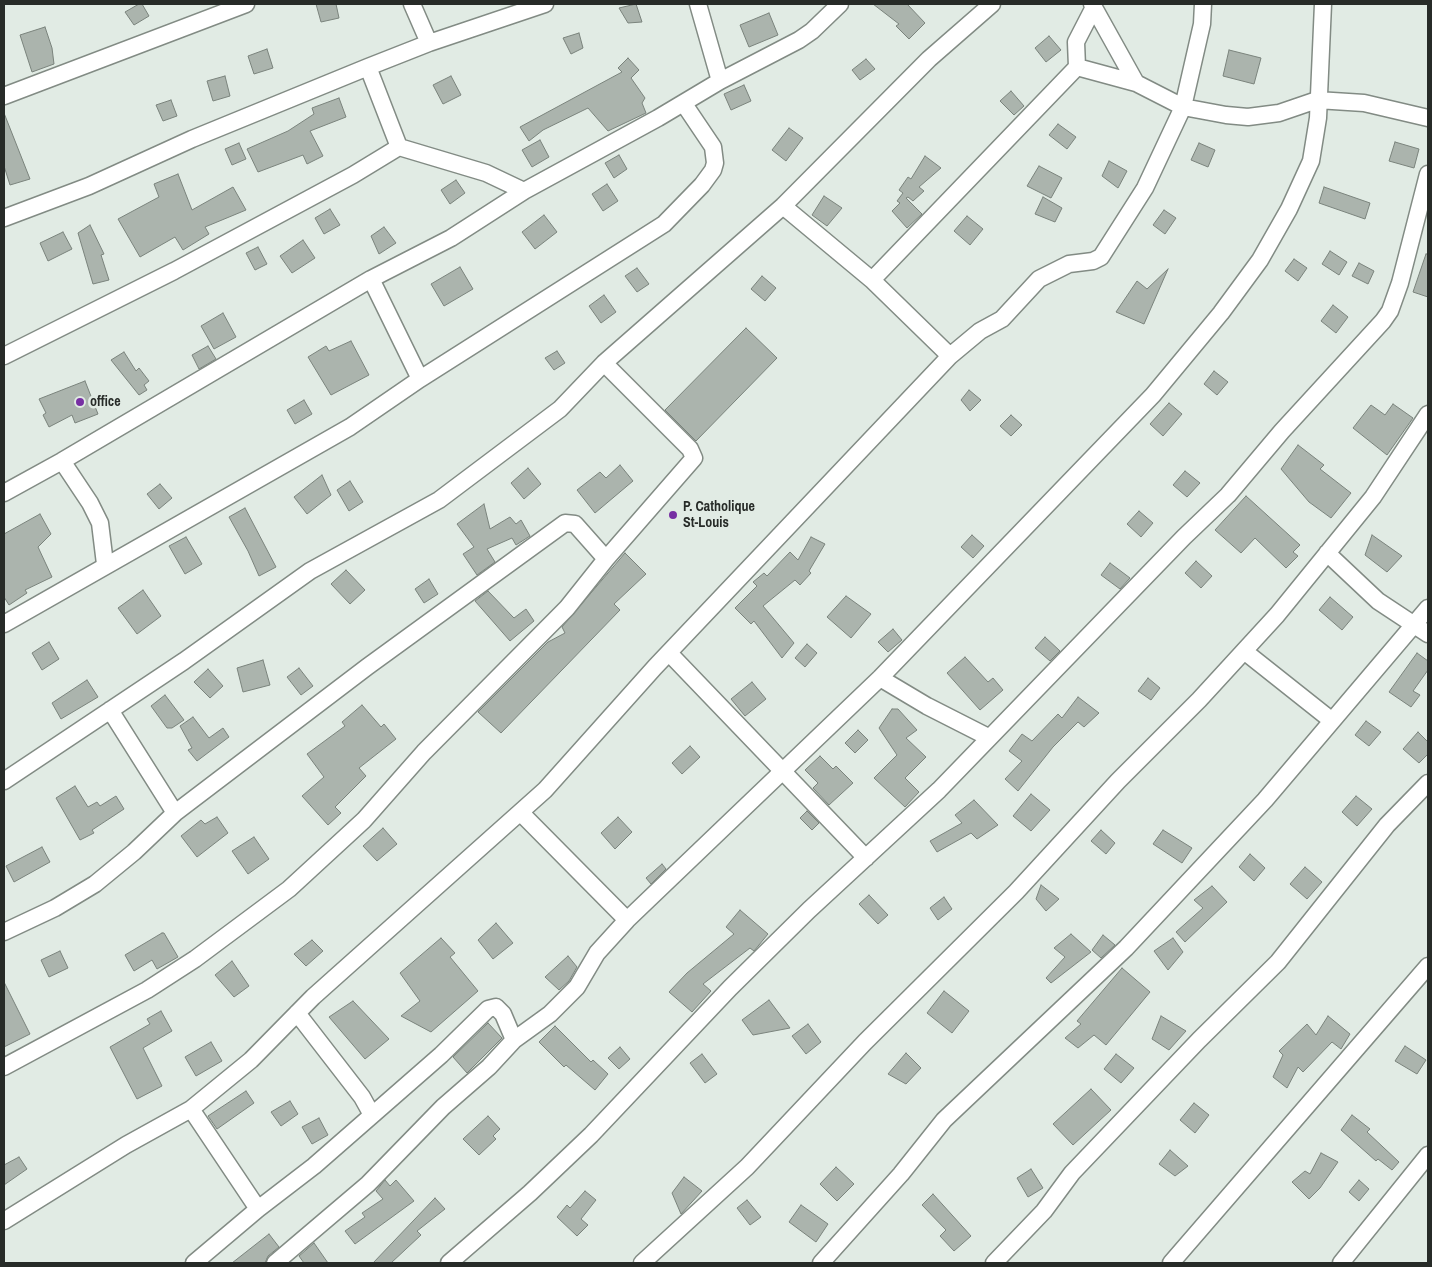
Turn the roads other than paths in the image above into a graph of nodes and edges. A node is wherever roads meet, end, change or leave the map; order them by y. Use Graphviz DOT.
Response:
graph roads {
  1 [pos="246,4"];
  2 [pos="412,4"];
  3 [pos="545,4"];
  4 [pos="698,4"];
  5 [pos="840,4"];
  6 [pos="992,4"];
  7 [pos="1203,4"];
  8 [pos="1323,4"];
  9 [pos="1092,6"];
  10 [pos="429,43"];
  11 [pos="368,67"];
  12 [pos="1077,67"];
  13 [pos="720,81"];
  14 [pos="1136,83"];
  15 [pos="4,96"];
  16 [pos="1317,100"];
  17 [pos="684,104"];
  18 [pos="1184,107"];
  19 [pos="1428,118"];
  20 [pos="399,147"];
  21 [pos="1428,174"];
  22 [pos="524,191"];
  23 [pos="783,206"];
  24 [pos="4,218"];
  25 [pos="371,279"];
  26 [pos="872,280"];
  27 [pos="4,356"];
  28 [pos="950,356"];
  29 [pos="604,363"];
  30 [pos="420,379"];
  31 [pos="1428,414"];
  32 [pos="62,461"];
  33 [pos="4,493"];
  34 [pos="1327,552"];
  35 [pos="606,559"];
  36 [pos="105,564"];
  37 [pos="1428,608"];
  38 [pos="4,624"];
  39 [pos="1414,624"];
  40 [pos="1428,634"];
  41 [pos="1244,651"];
  42 [pos="670,654"];
  43 [pos="880,678"];
  44 [pos="110,710"];
  45 [pos="1331,720"];
  46 [pos="988,737"];
  47 [pos="781,770"];
  48 [pos="4,781"];
  49 [pos="1428,783"];
  50 [pos="521,813"];
  51 [pos="175,814"];
  52 [pos="866,858"];
  53 [pos="627,920"];
  54 [pos="4,932"];
  55 [pos="1428,966"];
  56 [pos="297,1013"];
  57 [pos="514,1040"];
  58 [pos="4,1067"];
  59 [pos="191,1109"];
  60 [pos="372,1115"];
  61 [pos="1428,1155"];
  62 [pos="258,1208"];
  63 [pos="4,1220"];
  64 [pos="194,1263"];
  65 [pos="275,1263"];
  66 [pos="449,1263"];
  67 [pos="642,1263"];
  68 [pos="821,1263"];
  69 [pos="994,1263"];
  70 [pos="1171,1263"];
  71 [pos="1341,1263"];
  1 -- 15 [label="street"];
  2 -- 10 [label="street"];
  3 -- 10 [label="street"];
  4 -- 13 [label="street"];
  5 -- 13 [label="street"];
  6 -- 23 [label="street"];
  7 -- 18 [label="street"];
  8 -- 16 [label="street"];
  9 -- 12 [label="street"];
  9 -- 14 [label="street"];
  10 -- 11 [label="street"];
  11 -- 20 [label="street"];
  11 -- 24 [label="street"];
  12 -- 14 [label="street"];
  12 -- 26 [label="street"];
  13 -- 17 [label="street"];
  14 -- 18 [label="street"];
  16 -- 18 [label="street"];
  16 -- 19 [label="street"];
  16 -- 43 [label="street"];
  17 -- 22 [label="street"];
  17 -- 30 [label="street"];
  18 -- 28 [label="street"];
  20 -- 22 [label="street"];
  20 -- 27 [label="street"];
  21 -- 46 [label="street"];
  22 -- 25 [label="street"];
  23 -- 26 [label="street"];
  23 -- 29 [label="street"];
  25 -- 30 [label="street"];
  25 -- 32 [label="street"];
  26 -- 28 [label="street"];
  28 -- 42 [label="street"];
  29 -- 35 [label="street"];
  29 -- 44 [label="street"];
  30 -- 36 [label="street"];
  31 -- 34 [label="street"];
  32 -- 33 [label="street"];
  32 -- 36 [label="street"];
  34 -- 39 [label="street"];
  34 -- 41 [label="street"];
  35 -- 51 [label="street"];
  35 -- 58 [label="street"];
  36 -- 38 [label="street"];
  37 -- 39 [label="street"];
  39 -- 40 [label="street"];
  39 -- 45 [label="street"];
  41 -- 45 [label="street"];
  41 -- 67 [label="street"];
  42 -- 47 [label="street"];
  42 -- 50 [label="street"];
  43 -- 46 [label="street"];
  43 -- 47 [label="street"];
  44 -- 48 [label="street"];
  44 -- 51 [label="street"];
  45 -- 68 [label="street"];
  46 -- 52 [label="street"];
  47 -- 52 [label="street"];
  47 -- 53 [label="street"];
  49 -- 69 [label="street"];
  50 -- 53 [label="street"];
  50 -- 56 [label="street"];
  51 -- 54 [label="street"];
  52 -- 66 [label="street"];
  53 -- 57 [label="street"];
  55 -- 70 [label="street"];
  56 -- 59 [label="street"];
  56 -- 60 [label="street"];
  57 -- 60 [label="street"];
  57 -- 65 [label="street"];
  59 -- 62 [label="street"];
  59 -- 63 [label="street"];
  60 -- 62 [label="street"];
  61 -- 71 [label="street"];
  62 -- 64 [label="street"];
}
